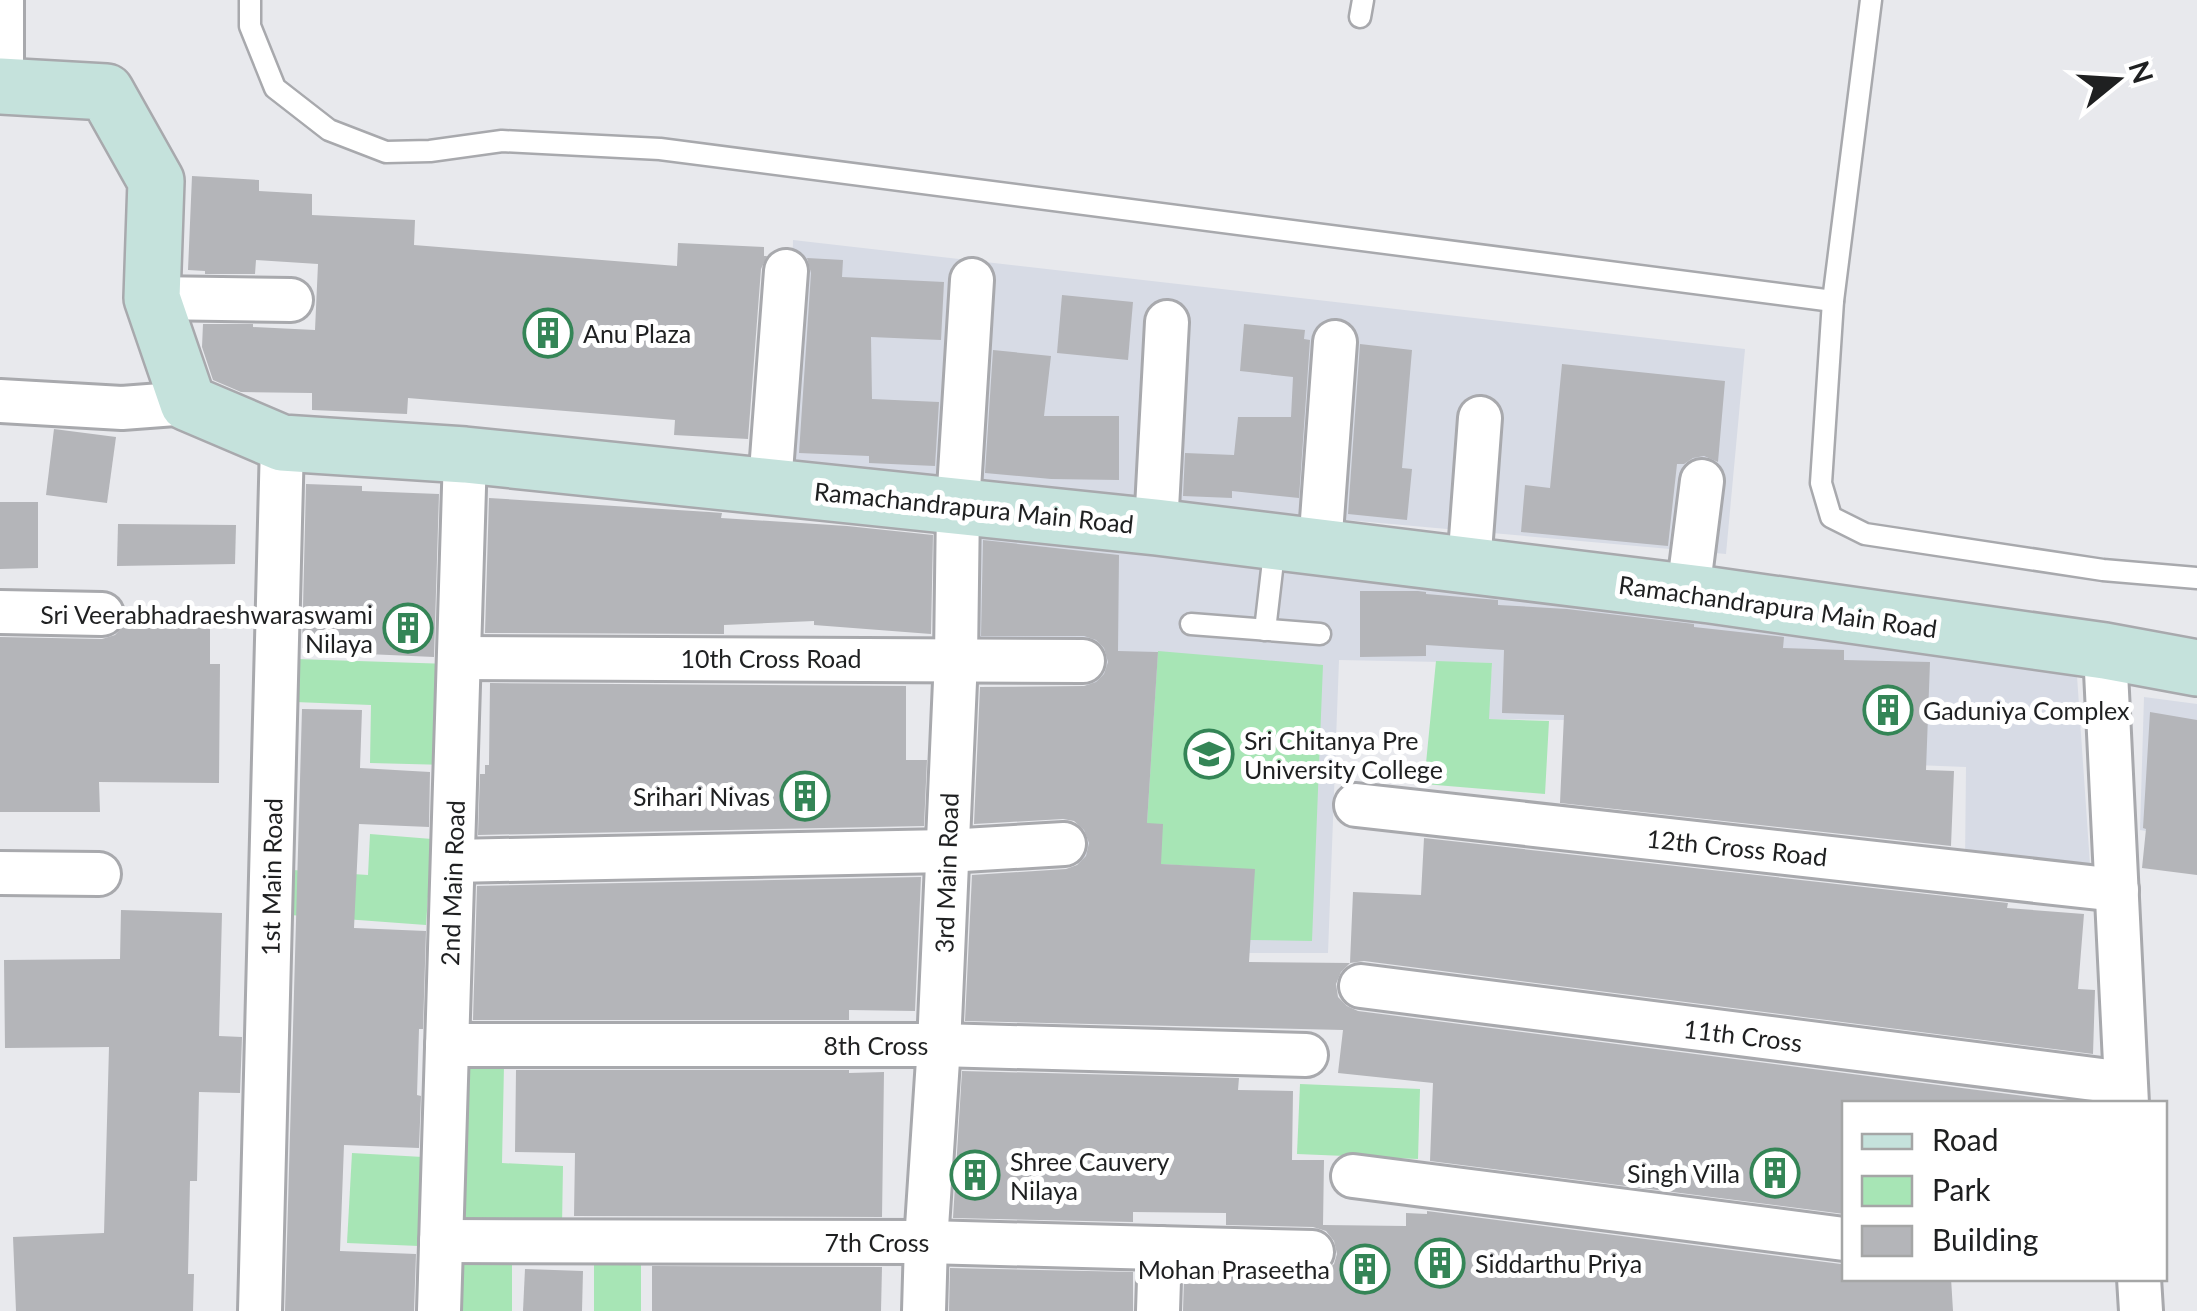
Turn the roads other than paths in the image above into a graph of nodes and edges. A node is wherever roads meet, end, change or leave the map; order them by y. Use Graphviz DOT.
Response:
graph roads {
  1 [pos="2,0"];
  2 [pos="250,0"];
  3 [pos="1871,0"];
  4 [pos="1,86"];
  5 [pos="786,272"];
  6 [pos="972,280"];
  7 [pos="152,298"];
  8 [pos="291,300"];
  9 [pos="1833,301"];
  10 [pos="1167,322"];
  11 [pos="1335,342"];
  12 [pos="0,401"];
  13 [pos="188,403"];
  14 [pos="1480,418"];
  15 [pos="282,443"];
  16 [pos="465,455"];
  17 [pos="1702,481"];
  18 [pos="770,485"];
  19 [pos="958,505"];
  20 [pos="1156,527"];
  21 [pos="1298,544"];
  22 [pos="1469,566"];
  23 [pos="2197,578"];
  24 [pos="1688,592"];
  25 [pos="0,612"];
  26 [pos="102,614"];
  27 [pos="1191,624"];
  28 [pos="1265,630"];
  29 [pos="1320,634"];
  30 [pos="2106,651"];
  31 [pos="459,658"];
  32 [pos="956,659"];
  33 [pos="1083,661"];
  34 [pos="2197,668"];
  35 [pos="1356,805"];
  36 [pos="1064,844"];
  37 [pos="946,851"];
  38 [pos="452,861"];
  39 [pos="0,873"];
  40 [pos="99,874"];
  41 [pos="2117,890"];
  42 [pos="1360,986"];
  43 [pos="939,1045"];
  44 [pos="447,1046"];
  45 [pos="1306,1055"];
  46 [pos="2126,1093"];
  47 [pos="1354,1176"];
  48 [pos="1842,1239"];
  49 [pos="441,1241"];
  50 [pos="926,1242"];
  51 [pos="1160,1248"];
  52 [pos="1312,1252"];
  53 [pos="2139,1281"];
  54 [pos="260,1311"];
  55 [pos="439,1311"];
  56 [pos="924,1311"];
  57 [pos="1158,1311"];
  58 [pos="2141,1311"];
  1 -- 4 [label="street"];
  2 -- 9 [label="lane"];
  3 -- 9 [label="lane"];
  4 -- 7 [label="street"];
  5 -- 18 [label="street"];
  6 -- 19 [label="street, 3rd Main Road"];
  7 -- 8 [label="street"];
  7 -- 13 [label="street"];
  9 -- 23 [label="lane"];
  10 -- 20 [label="street"];
  11 -- 21 [label="street"];
  12 -- 13 [label="street"];
  13 -- 15 [label="street, Ramachandrapura Main Road"];
  14 -- 22 [label="street"];
  15 -- 16 [label="street, Ramachandrapura Main Road"];
  15 -- 54 [label="street, 1st Main Road"];
  16 -- 18 [label="street, Ramachandrapura Main Road"];
  16 -- 31 [label="street, 2nd Main Road"];
  17 -- 24 [label="street"];
  18 -- 19 [label="street, Ramachandrapura Main Road"];
  19 -- 20 [label="street, Ramachandrapura Main Road"];
  19 -- 32 [label="street, 3rd Main Road"];
  20 -- 21 [label="street, Ramachandrapura Main Road"];
  21 -- 22 [label="street, Ramachandrapura Main Road"];
  21 -- 28 [label="lane"];
  22 -- 24 [label="street, Ramachandrapura Main Road"];
  24 -- 30 [label="street, Ramachandrapura Main Road"];
  25 -- 26 [label="street"];
  27 -- 28 [label="lane"];
  28 -- 29 [label="lane"];
  30 -- 34 [label="street, Ramachandrapura Main Road"];
  30 -- 41 [label="street"];
  31 -- 32 [label="street, 10th Cross Road"];
  31 -- 38 [label="street, 2nd Main Road"];
  32 -- 33 [label="street, 10th Cross Road"];
  32 -- 37 [label="street, 3rd Main Road"];
  35 -- 41 [label="street, 12th Cross Road"];
  36 -- 37 [label="street"];
  37 -- 38 [label="street"];
  37 -- 43 [label="street, 3rd Main Road"];
  38 -- 44 [label="street, 2nd Main Road"];
  39 -- 40 [label="street"];
  41 -- 46 [label="street"];
  42 -- 46 [label="street, 11th Cross"];
  43 -- 44 [label="street, 8th Cross"];
  43 -- 45 [label="street, 8th Cross"];
  43 -- 50 [label="street, 3rd Main Road"];
  44 -- 49 [label="street, 2nd Main Road"];
  47 -- 48 [label="street"];
  49 -- 50 [label="street, 7th Cross"];
  49 -- 55 [label="street, 2nd Main Road"];
  50 -- 51 [label="street, 7th Cross"];
  50 -- 56 [label="street, 3rd Main Road"];
  51 -- 52 [label="street, 7th Cross"];
  51 -- 57 [label="street"];
  53 -- 58 [label="street"];
}
